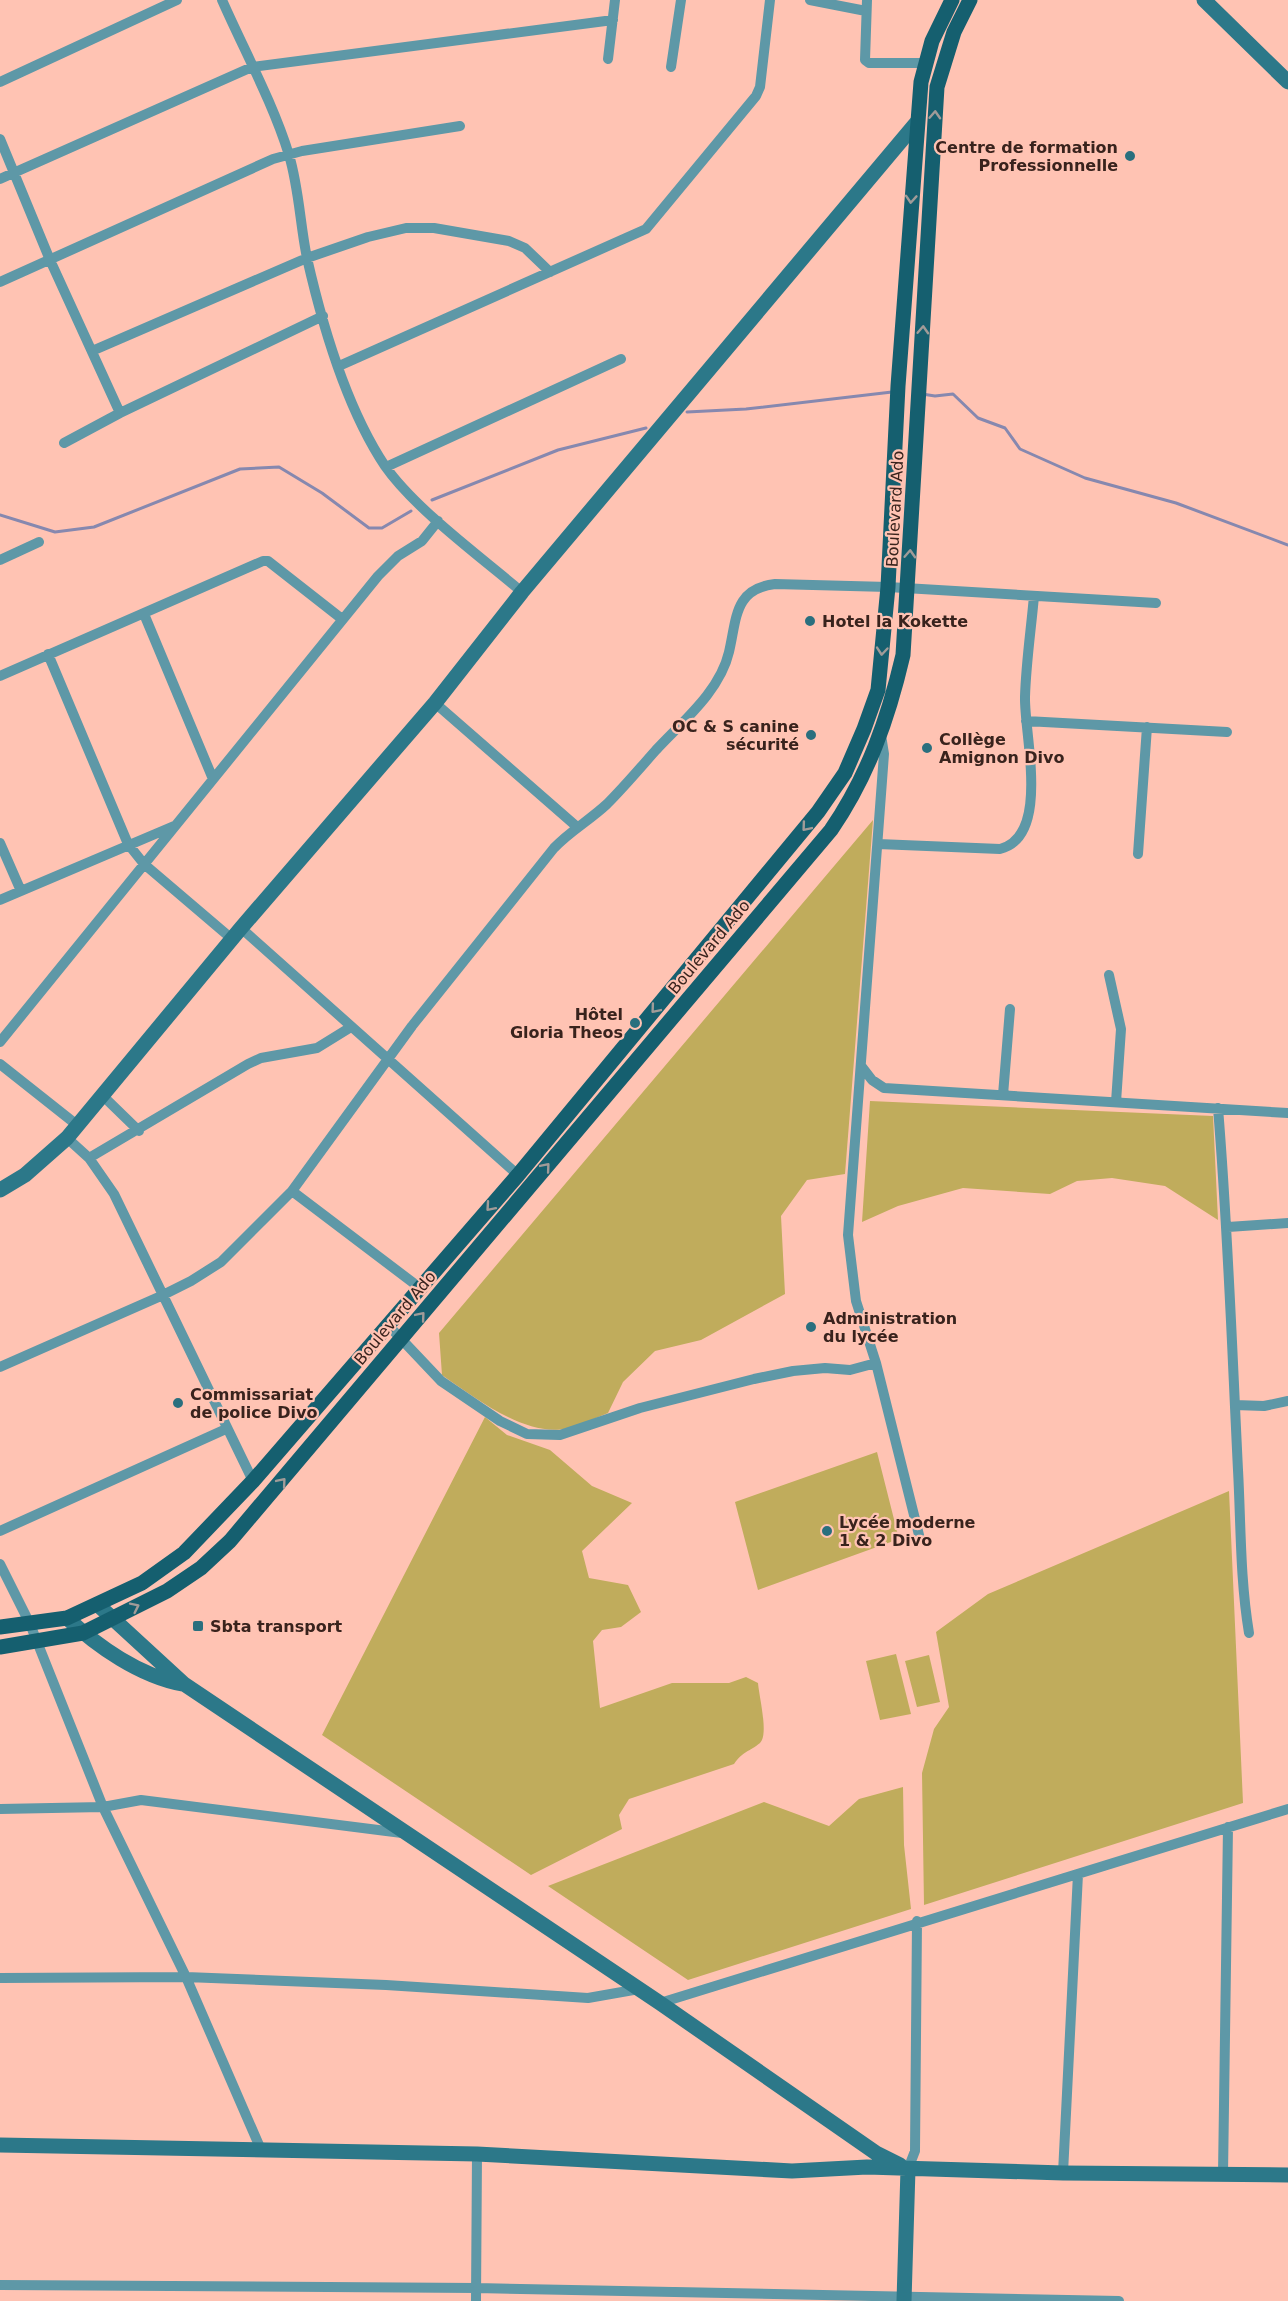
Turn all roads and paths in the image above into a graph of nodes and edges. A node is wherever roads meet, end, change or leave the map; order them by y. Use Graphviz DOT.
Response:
graph roads {
  1 [pos="177,0"];
  2 [pos="222,0"];
  3 [pos="615,0"];
  4 [pos="681,0"];
  5 [pos="770,0"];
  6 [pos="810,0"];
  7 [pos="952,0"];
  8 [pos="970,0"];
  9 [pos="1204,0"];
  10 [pos="867,6"];
  11 [pos="613,20"];
  12 [pos="608,59"];
  13 [pos="925,63"];
  14 [pos="252,67"];
  15 [pos="671,68"];
  16 [pos="1287,81"];
  17 [pos="0,82"];
  18 [pos="917,122"];
  19 [pos="460,126"];
  20 [pos="0,139"];
  21 [pos="289,154"];
  22 [pos="14,173"];
  23 [pos="0,179"];
  24 [pos="307,258"];
  25 [pos="50,260"];
  26 [pos="550,272"];
  27 [pos="0,282"];
  28 [pos="323,316"];
  29 [pos="92,351"];
  30 [pos="621,359"];
  31 [pos="339,366"];
  32 [pos="120,413"];
  33 [pos="64,443"];
  34 [pos="386,467"];
  35 [pos="438,521"];
  36 [pos="39,542"];
  37 [pos="0,560"];
  38 [pos="888,587"];
  39 [pos="908,588"];
  40 [pos="522,592"];
  41 [pos="1034,596"];
  42 [pos="1155,603"];
  43 [pos="144,614"];
  44 [pos="342,619"];
  45 [pos="48,654"];
  46 [pos="0,676"];
  47 [pos="435,703"];
  48 [pos="1026,721"];
  49 [pos="1147,727"];
  50 [pos="1227,732"];
  51 [pos="880,735"];
  52 [pos="213,779"];
  53 [pos="175,826"];
  54 [pos="576,826"];
  55 [pos="0,843"];
  56 [pos="128,844"];
  57 [pos="878,844"];
  58 [pos="1138,854"];
  59 [pos="144,864"];
  60 [pos="21,891"];
  61 [pos="0,900"];
  62 [pos="237,934"];
  63 [pos="1109,975"];
  64 [pos="1010,1009"];
  65 [pos="351,1027"];
  66 [pos="0,1042"];
  67 [pos="387,1061"];
  68 [pos="0,1064"];
  69 [pos="862,1067"];
  70 [pos="102,1095"];
  71 [pos="1003,1095"];
  72 [pos="1116,1102"];
  73 [pos="1218,1108"];
  74 [pos="1288,1113"];
  75 [pos="76,1125"];
  76 [pos="139,1131"];
  77 [pos="67,1138"];
  78 [pos="89,1158"];
  79 [pos="518,1175"];
  80 [pos="0,1190"];
  81 [pos="292,1191"];
  82 [pos="1288,1223"];
  83 [pos="1228,1227"];
  84 [pos="420,1288"];
  85 [pos="161,1296"];
  86 [pos="388,1325"];
  87 [pos="402,1338"];
  88 [pos="876,1364"];
  89 [pos="0,1367"];
  90 [pos="1288,1404"];
  91 [pos="1235,1405"];
  92 [pos="226,1429"];
  93 [pos="253,1481"];
  94 [pos="0,1531"];
  95 [pos="920,1539"];
  96 [pos="0,1564"];
  97 [pos="98,1605"];
  98 [pos="67,1617"];
  99 [pos="111,1618"];
  100 [pos="30,1624"];
  101 [pos="0,1627"];
  102 [pos="83,1633"];
  103 [pos="1249,1633"];
  104 [pos="37,1643"];
  105 [pos="0,1647"];
  106 [pos="184,1684"];
  107 [pos="104,1807"];
  108 [pos="0,1809"];
  109 [pos="1288,1809"];
  110 [pos="1228,1827"];
  111 [pos="409,1834"];
  112 [pos="1078,1874"];
  113 [pos="917,1922"];
  114 [pos="186,1977"];
  115 [pos="0,1978"];
  116 [pos="639,1989"];
  117 [pos="660,2003"];
  118 [pos="0,2145"];
  119 [pos="262,2152"];
  120 [pos="477,2154"];
  121 [pos="908,2169"];
  122 [pos="1063,2173"];
  123 [pos="1223,2174"];
  124 [pos="1288,2175"];
  125 [pos="0,2285"];
  126 [pos="476,2288"];
  127 [pos="904,2299"];
  128 [pos="476,2301"];
  129 [pos="1119,2301"];
  1 -- 17 [label="street"];
  2 -- 14 [label="street"];
  3 -- 11 [label="street"];
  4 -- 15 [label="street"];
  5 -- 26 [label="street"];
  6 -- 10 [label="street"];
  7 -- 13 [label="main road, Boulevard Ado"];
  39 -- 8 [label="main road, Boulevard Ado, one-way"];
  9 -- 16 [label="street"];
  10 -- 13 [label="street"];
  11 -- 12 [label="street"];
  11 -- 14 [label="street"];
  13 -- 18 [label="main road, Boulevard Ado"];
  14 -- 21 [label="street"];
  14 -- 22 [label="street"];
  18 -- 38 [label="main road, Boulevard Ado, one-way"];
  18 -- 40 [label="street"];
  19 -- 21 [label="street"];
  20 -- 22 [label="street"];
  21 -- 24 [label="street"];
  21 -- 25 [label="street"];
  22 -- 23 [label="street"];
  22 -- 25 [label="street"];
  24 -- 26 [label="street"];
  24 -- 28 [label="street"];
  24 -- 29 [label="street"];
  25 -- 27 [label="street"];
  25 -- 29 [label="street"];
  26 -- 31 [label="street"];
  28 -- 31 [label="street"];
  28 -- 32 [label="street"];
  29 -- 32 [label="street"];
  30 -- 34 [label="street"];
  31 -- 34 [label="street"];
  32 -- 33 [label="street"];
  34 -- 35 [label="street"];
  35 -- 40 [label="street"];
  35 -- 44 [label="street"];
  36 -- 37 [label="street"];
  38 -- 39 [label="street"];
  38 -- 54 [label="street"];
  38 -- 79 [label="main road, Boulevard Ado, one-way"];
  39 -- 41 [label="street"];
  39 -- 51 [label="main road, Boulevard Ado"];
  40 -- 47 [label="street"];
  41 -- 42 [label="street"];
  41 -- 48 [label="street"];
  43 -- 44 [label="street"];
  43 -- 45 [label="street"];
  43 -- 52 [label="street"];
  44 -- 52 [label="street"];
  45 -- 46 [label="street"];
  45 -- 56 [label="street"];
  47 -- 54 [label="street"];
  47 -- 62 [label="street"];
  48 -- 49 [label="street"];
  48 -- 57 [label="street"];
  49 -- 50 [label="street"];
  49 -- 58 [label="street"];
  51 -- 57 [label="street"];
  87 -- 51 [label="main road, Boulevard Ado, one-way"];
  52 -- 53 [label="street"];
  53 -- 56 [label="street"];
  53 -- 59 [label="street"];
  54 -- 67 [label="street"];
  55 -- 60 [label="street"];
  56 -- 59 [label="street"];
  56 -- 60 [label="street"];
  57 -- 69 [label="street"];
  59 -- 62 [label="street"];
  59 -- 66 [label="street"];
  60 -- 61 [label="street"];
  62 -- 65 [label="street"];
  62 -- 70 [label="street"];
  63 -- 72 [label="street"];
  64 -- 71 [label="street"];
  65 -- 67 [label="street"];
  65 -- 76 [label="street"];
  67 -- 79 [label="street"];
  67 -- 81 [label="street"];
  68 -- 75 [label="street"];
  69 -- 71 [label="street"];
  69 -- 88 [label="street"];
  70 -- 75 [label="street"];
  70 -- 76 [label="street"];
  71 -- 72 [label="street"];
  72 -- 73 [label="street"];
  73 -- 74 [label="street"];
  73 -- 83 [label="street"];
  75 -- 77 [label="street"];
  76 -- 78 [label="street"];
  77 -- 78 [label="street"];
  77 -- 80 [label="street"];
  78 -- 85 [label="street"];
  79 -- 84 [label="main road, Boulevard Ado, one-way"];
  81 -- 84 [label="street"];
  81 -- 85 [label="street"];
  82 -- 83 [label="street"];
  83 -- 91 [label="street"];
  84 -- 86 [label="main road, Boulevard Ado"];
  85 -- 89 [label="street"];
  85 -- 92 [label="street"];
  86 -- 87 [label="street"];
  86 -- 93 [label="main road, Boulevard Ado"];
  87 -- 88 [label="street"];
  99 -- 87 [label="main road, Boulevard Ado, one-way"];
  88 -- 95 [label="street"];
  90 -- 91 [label="street"];
  91 -- 103 [label="street"];
  92 -- 93 [label="street"];
  92 -- 94 [label="street"];
  93 -- 97 [label="main road, Boulevard Ado"];
  96 -- 100 [label="street"];
  97 -- 98 [label="main road, Boulevard Ado"];
  97 -- 99 [label="street"];
  98 -- 100 [label="main road, Boulevard Ado"];
  98 -- 102 [label="street"];
  99 -- 102 [label="main road, Boulevard Ado"];
  99 -- 106 [label="street"];
  100 -- 101 [label="main road, Boulevard Ado"];
  100 -- 104 [label="street"];
  102 -- 104 [label="main road, Boulevard Ado"];
  102 -- 106 [label="street"];
  104 -- 105 [label="main road, Boulevard Ado"];
  104 -- 107 [label="street"];
  106 -- 111 [label="street"];
  107 -- 108 [label="street"];
  107 -- 111 [label="street"];
  107 -- 114 [label="street"];
  109 -- 110 [label="street"];
  110 -- 112 [label="street"];
  110 -- 123 [label="street"];
  111 -- 116 [label="street"];
  112 -- 113 [label="street"];
  112 -- 122 [label="street"];
  113 -- 117 [label="street"];
  113 -- 121 [label="street"];
  114 -- 115 [label="street"];
  114 -- 116 [label="street"];
  114 -- 119 [label="street"];
  116 -- 117 [label="street"];
  117 -- 121 [label="street"];
  118 -- 119 [label="street"];
  119 -- 120 [label="street"];
  120 -- 121 [label="street"];
  120 -- 126 [label="street"];
  121 -- 122 [label="street"];
  121 -- 127 [label="street"];
  122 -- 123 [label="street"];
  123 -- 124 [label="street"];
  125 -- 126 [label="street"];
  126 -- 127 [label="street"];
  126 -- 128 [label="street"];
  127 -- 129 [label="street"];
}
